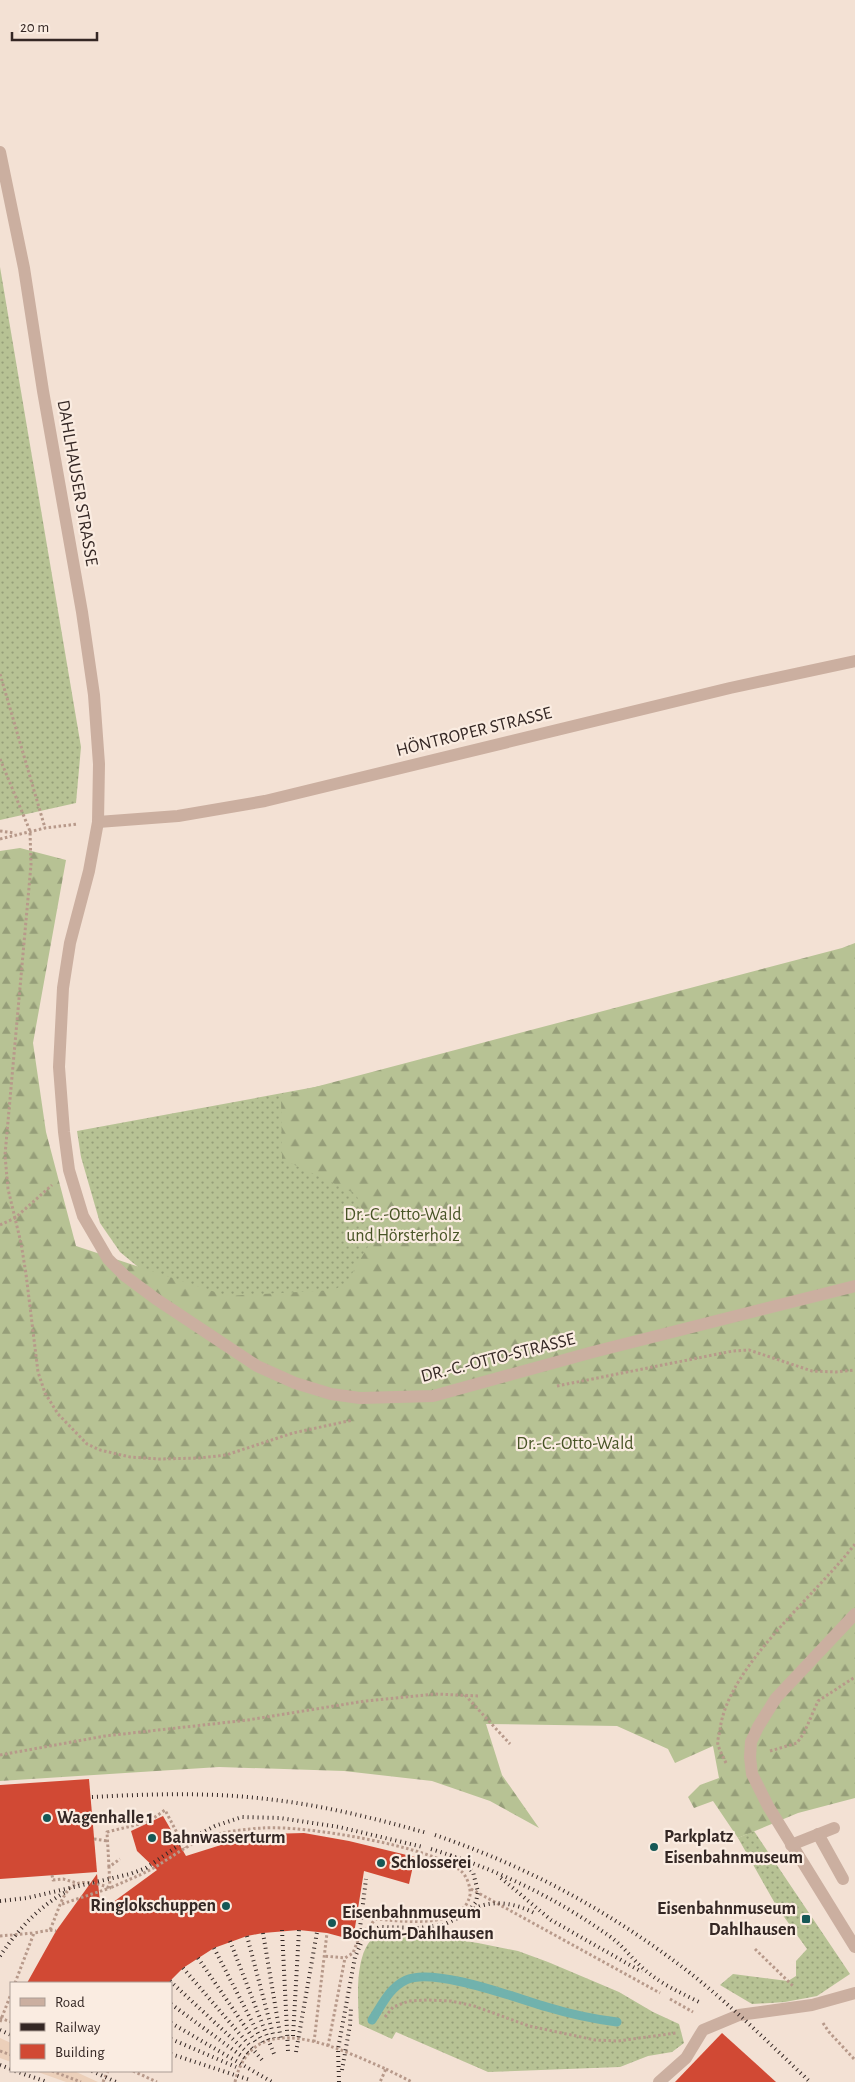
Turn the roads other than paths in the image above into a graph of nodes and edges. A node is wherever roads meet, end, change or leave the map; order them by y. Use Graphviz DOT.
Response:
graph roads {
  1 [pos="0,152"];
  2 [pos="855,661"];
  3 [pos="98,822"];
  4 [pos="64,1132"];
  5 [pos="855,1286"];
  6 [pos="855,1614"];
  7 [pos="834,1828"];
  8 [pos="818,1834"];
  9 [pos="791,1845"];
  10 [pos="843,1879"];
  11 [pos="855,1947"];
  12 [pos="855,1993"];
  13 [pos="660,2082"];
  1 -- 3 [label="street, DAHLHAUSER STRASSE"];
  2 -- 3 [label="street, HÖNTROPER STRASSE"];
  3 -- 4 [label="street, DAHLHAUSER STRASSE"];
  4 -- 5 [label="street, DR.-C.-OTTO-STRASSE"];
  6 -- 9 [label="street"];
  7 -- 8 [label="street"];
  8 -- 9 [label="street"];
  8 -- 10 [label="street"];
  9 -- 11 [label="street"];
  12 -- 13 [label="street"];
}
